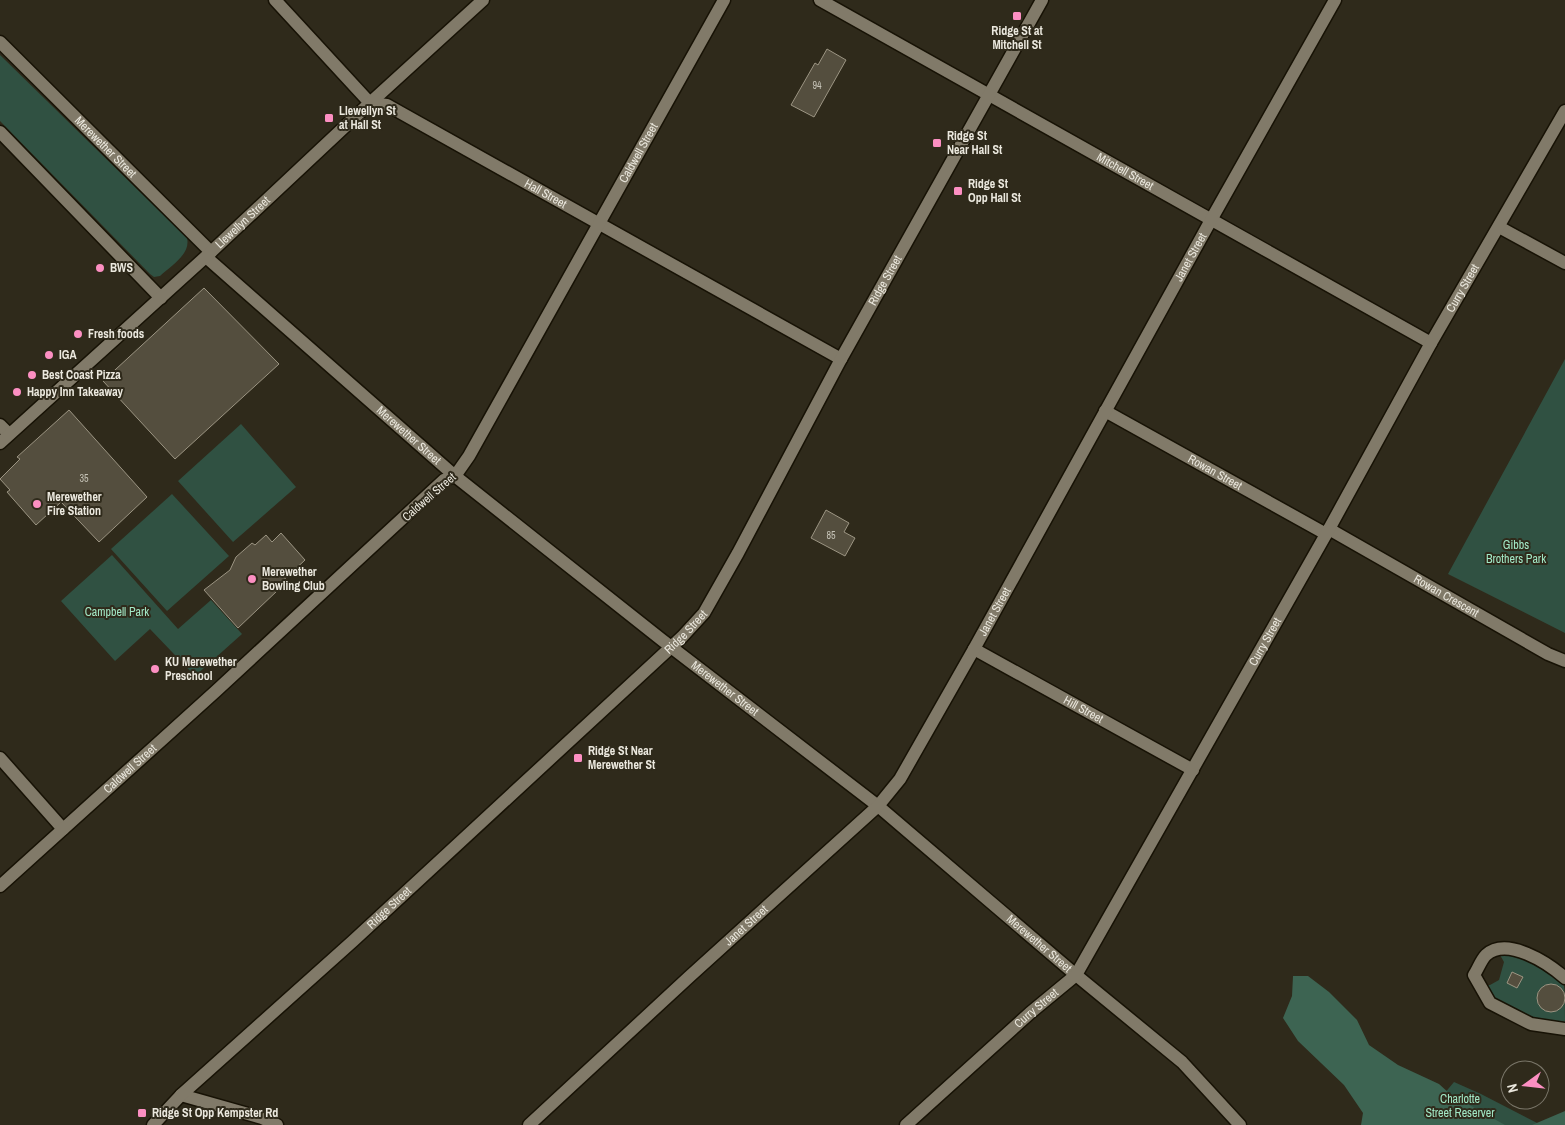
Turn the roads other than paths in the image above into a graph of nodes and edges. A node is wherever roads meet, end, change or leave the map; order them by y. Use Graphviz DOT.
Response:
graph roads {
  1 [pos="275,0"];
  2 [pos="483,0"];
  3 [pos="724,0"];
  4 [pos="820,0"];
  5 [pos="1042,0"];
  6 [pos="1335,0"];
  7 [pos="0,42"];
  8 [pos="989,96"];
  9 [pos="370,103"];
  10 [pos="1565,111"];
  11 [pos="0,132"];
  12 [pos="1211,220"];
  13 [pos="598,224"];
  14 [pos="1499,227"];
  15 [pos="208,254"];
  16 [pos="1565,263"];
  17 [pos="160,298"];
  18 [pos="1431,343"];
  19 [pos="841,359"];
  20 [pos="1105,411"];
  21 [pos="0,425"];
  22 [pos="5,439"];
  23 [pos="455,476"];
  24 [pos="1328,532"];
  25 [pos="671,647"];
  26 [pos="974,649"];
  27 [pos="1565,661"];
  28 [pos="0,758"];
  29 [pos="1193,770"];
  30 [pos="878,806"];
  31 [pos="63,829"];
  32 [pos="0,886"];
  33 [pos="1076,975"];
  34 [pos="1565,978"];
  35 [pos="1565,1029"];
  36 [pos="181,1095"];
  37 [pos="153,1125"];
  38 [pos="277,1125"];
  39 [pos="529,1125"];
  40 [pos="906,1125"];
  41 [pos="1240,1125"];
  1 -- 9 [label="street"];
  2 -- 9 [label="street, Llewellyn Street"];
  3 -- 13 [label="street, Caldwell Street"];
  4 -- 8 [label="street, Mitchell Street"];
  5 -- 8 [label="street, Ridge Street"];
  6 -- 12 [label="street, Janet Street"];
  7 -- 15 [label="street, Merewether Street"];
  8 -- 12 [label="street, Mitchell Street"];
  8 -- 19 [label="street, Ridge Street"];
  9 -- 13 [label="street, Hall Street"];
  9 -- 15 [label="street, Llewellyn Street"];
  10 -- 14 [label="street, Curry Street"];
  11 -- 17 [label="street"];
  12 -- 18 [label="street, Mitchell Street"];
  12 -- 20 [label="street, Janet Street"];
  13 -- 19 [label="street, Hall Street"];
  13 -- 23 [label="street, Caldwell Street"];
  14 -- 16 [label="street"];
  14 -- 18 [label="street, Curry Street"];
  15 -- 17 [label="street, Llewellyn Street"];
  15 -- 23 [label="street, Merewether Street"];
  17 -- 22 [label="street, Llewellyn Street"];
  18 -- 24 [label="street, Curry Street"];
  19 -- 25 [label="street, Ridge Street"];
  20 -- 24 [label="street, Rowan Street"];
  20 -- 26 [label="street, Janet Street"];
  21 -- 22 [label="street"];
  23 -- 25 [label="street, Merewether Street"];
  23 -- 31 [label="street, Caldwell Street"];
  24 -- 27 [label="street, Rowan Crescent"];
  24 -- 29 [label="street, Curry Street"];
  25 -- 30 [label="street, Merewether Street"];
  25 -- 36 [label="street, Ridge Street"];
  26 -- 29 [label="street, Hill Street"];
  26 -- 30 [label="street, Janet Street"];
  28 -- 31 [label="street"];
  29 -- 33 [label="street, Curry Street"];
  30 -- 33 [label="street, Merewether Street"];
  30 -- 39 [label="street, Janet Street"];
  31 -- 32 [label="street, Caldwell Street"];
  33 -- 40 [label="street, Curry Street"];
  33 -- 41 [label="street, Merewether Street"];
  34 -- 35 [label="street"];
  36 -- 37 [label="street, Ridge Street"];
  36 -- 38 [label="street"];
}
